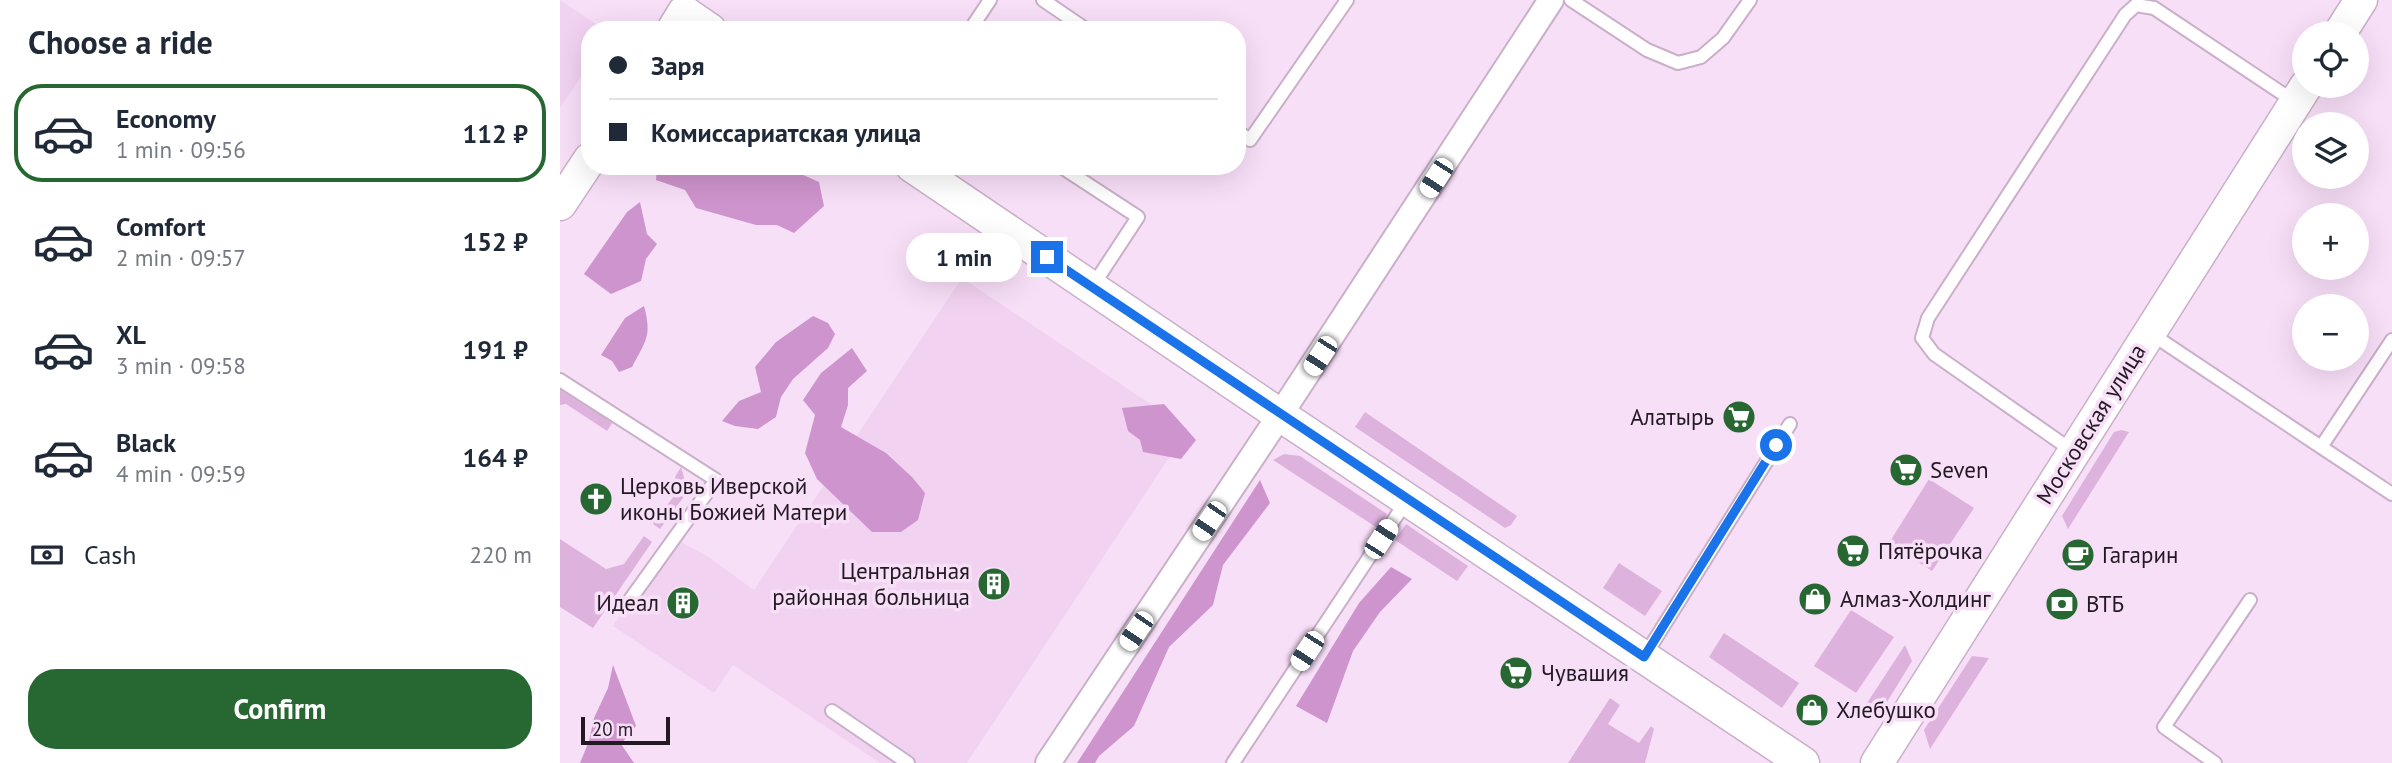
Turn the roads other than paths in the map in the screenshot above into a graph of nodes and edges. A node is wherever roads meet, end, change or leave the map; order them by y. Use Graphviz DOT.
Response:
graph roads {
  1 [pos="990,0"];
  2 [pos="1043,0"];
  3 [pos="1347,0"];
  4 [pos="1552,0"];
  5 [pos="1571,0"];
  6 [pos="1750,0"];
  7 [pos="2361,0"];
  8 [pos="679,10"];
  9 [pos="696,21"];
  10 [pos="976,21"];
  11 [pos="1074,21"];
  12 [pos="2348,21"];
  13 [pos="2292,89"];
  14 [pos="2298,98"];
  15 [pos="1246,137"];
  16 [pos="581,172"];
  17 [pos="925,175"];
  18 [pos="1074,175"];
  19 [pos="560,204"];
  20 [pos="1092,288"];
  21 [pos="2150,333"];
  22 [pos="2392,340"];
  23 [pos="560,380"];
  24 [pos="1280,415"];
  25 [pos="1790,424"];
  26 [pos="2321,447"];
  27 [pos="2074,452"];
  28 [pos="2392,494"];
  29 [pos="1407,500"];
  30 [pos="2250,600"];
  31 [pos="627,604"];
  32 [pos="1644,657"];
  33 [pos="832,711"];
  34 [pos="908,763"];
  35 [pos="1048,763"];
  36 [pos="1233,763"];
  37 [pos="1803,763"];
  38 [pos="1877,763"];
  39 [pos="2215,763"];
  1 -- 10 [label="lane"];
  2 -- 11 [label="lane"];
  3 -- 15 [label="lane"];
  4 -- 24 [label="street"];
  5 -- 6 [label="lane"];
  7 -- 12 [label="street"];
  8 -- 9 [label="street"];
  13 -- 27 [label="lane"];
  14 -- 21 [label="street, Московская улица"];
  16 -- 19 [label="street"];
  17 -- 20 [label="street"];
  18 -- 20 [label="lane"];
  20 -- 24 [label="street"];
  21 -- 26 [label="lane"];
  21 -- 27 [label="street, Московская улица"];
  22 -- 26 [label="lane"];
  23 -- 31 [label="lane"];
  24 -- 29 [label="street"];
  24 -- 35 [label="street"];
  25 -- 32 [label="lane"];
  26 -- 28 [label="lane"];
  27 -- 38 [label="street, Московская улица"];
  29 -- 32 [label="street"];
  29 -- 36 [label="lane"];
  30 -- 39 [label="lane"];
  32 -- 37 [label="street"];
  33 -- 34 [label="lane"];
}
